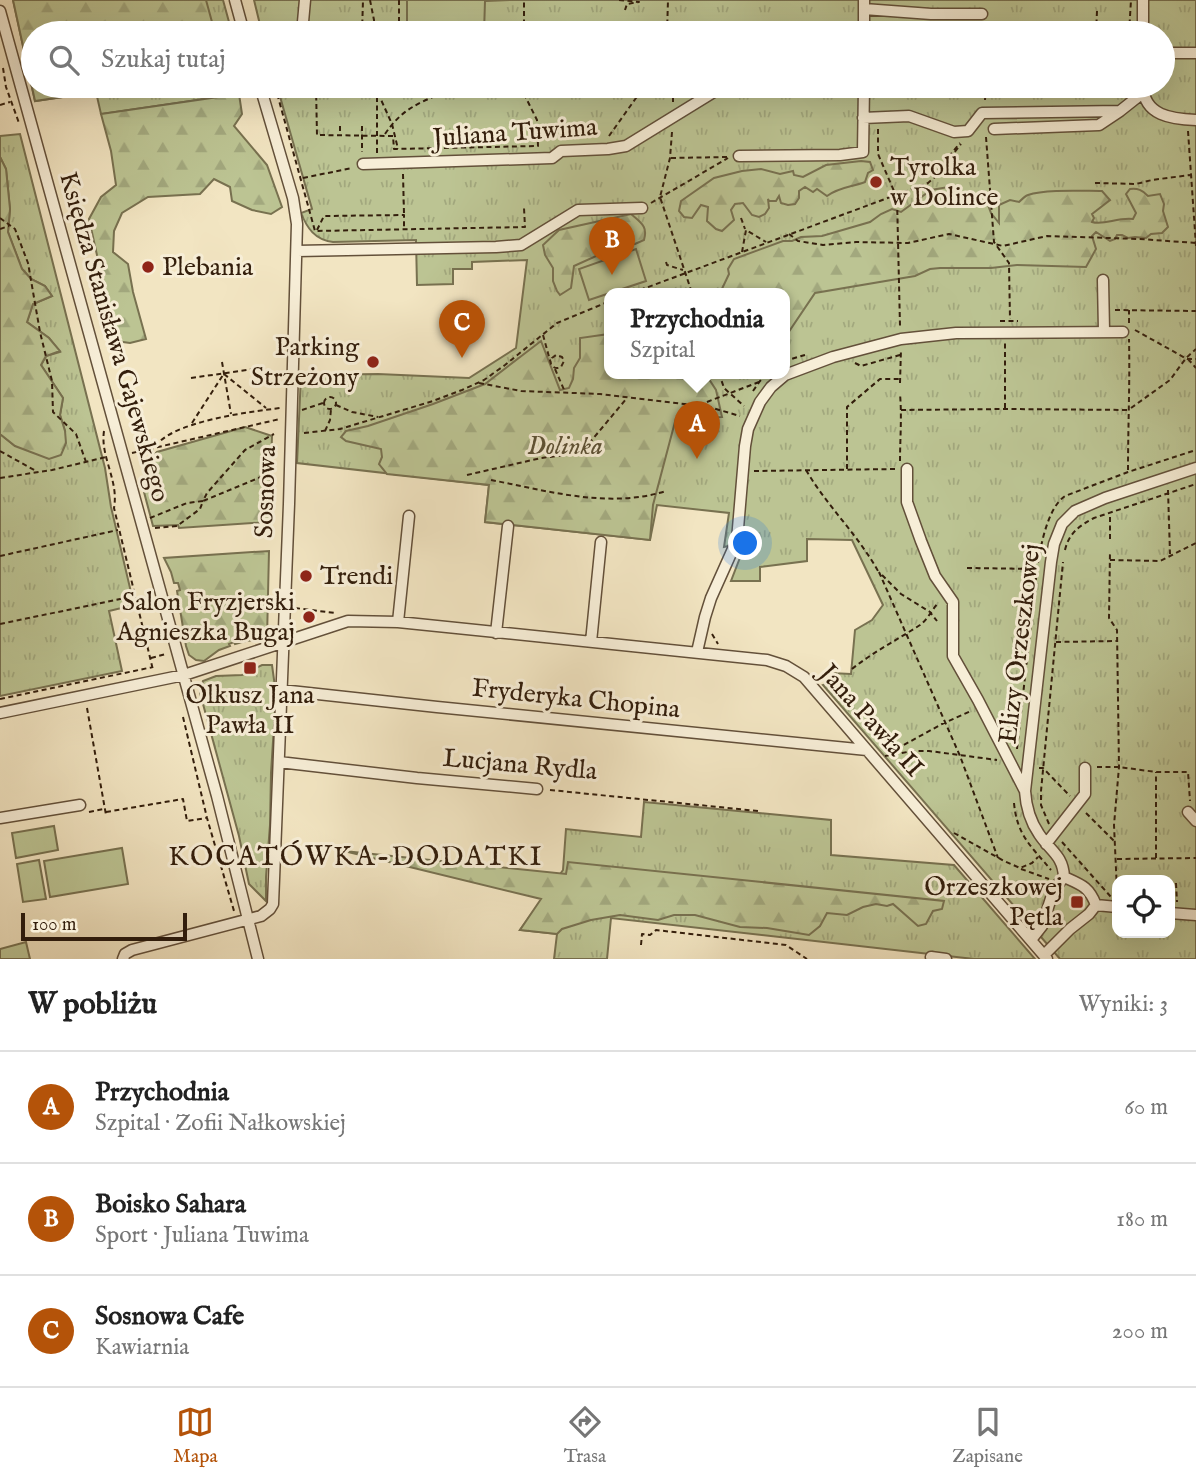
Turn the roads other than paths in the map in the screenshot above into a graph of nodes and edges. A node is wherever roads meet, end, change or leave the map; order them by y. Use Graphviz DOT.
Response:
graph roads {
  1 [pos="235,0"];
  2 [pos="305,0"];
  3 [pos="1143,0"];
  4 [pos="864,5"];
  5 [pos="0,10"];
  6 [pos="982,15"];
  7 [pos="241,21"];
  8 [pos="303,21"];
  9 [pos="1143,21"];
  10 [pos="1175,52"];
  11 [pos="1196,53"];
  12 [pos="21,86"];
  13 [pos="24,98"];
  14 [pos="264,98"];
  15 [pos="704,98"];
  16 [pos="863,98"];
  17 [pos="1134,98"];
  18 [pos="1146,98"];
  19 [pos="1121,111"];
  20 [pos="863,118"];
  21 [pos="1192,120"];
  22 [pos="990,132"];
  23 [pos="739,156"];
  24 [pos="363,164"];
  25 [pos="642,208"];
  26 [pos="297,251"];
  27 [pos="1103,280"];
  28 [pos="1127,330"];
  29 [pos="1104,331"];
  30 [pos="790,373"];
  31 [pos="780,379"];
  32 [pos="1196,468"];
  33 [pos="907,469"];
  34 [pos="409,516"];
  35 [pos="508,526"];
  36 [pos="601,542"];
  37 [pos="398,622"];
  38 [pos="496,633"];
  39 [pos="284,641"];
  40 [pos="591,642"];
  41 [pos="697,652"];
  42 [pos="184,676"];
  43 [pos="281,690"];
  44 [pos="0,713"];
  45 [pos="867,750"];
  46 [pos="279,762"];
  47 [pos="1086,768"];
  48 [pos="537,789"];
  49 [pos="1025,791"];
  50 [pos="80,805"];
  51 [pos="1189,808"];
  52 [pos="0,818"];
  53 [pos="1196,821"];
  54 [pos="1046,844"];
  55 [pos="1064,877"];
  56 [pos="1096,905"];
  57 [pos="1112,907"];
  58 [pos="1175,911"];
  59 [pos="1196,915"];
  60 [pos="248,920"];
  61 [pos="1031,940"];
  62 [pos="932,957"];
  63 [pos="1046,957"];
  64 [pos="124,959"];
  65 [pos="258,959"];
  66 [pos="946,959"];
  1 -- 7 [label="street"];
  2 -- 8 [label="street"];
  3 -- 9 [label="street"];
  4 -- 6 [label="street"];
  5 -- 12 [label="street, Księdza Stanisława Gajewskiego"];
  10 -- 11 [label="street"];
  13 -- 42 [label="street, Księdza Stanisława Gajewskiego"];
  14 -- 26 [label="street, Sosnowa"];
  15 -- 24 [label="street, Juliana Tuwima"];
  16 -- 20 [label="street"];
  17 -- 19 [label="street"];
  18 -- 21 [label="street"];
  19 -- 20 [label="street"];
  19 -- 22 [label="street"];
  20 -- 23 [label="street"];
  25 -- 26 [label="street"];
  26 -- 39 [label="street, Sosnowa"];
  27 -- 29 [label="street"];
  28 -- 29 [label="street"];
  29 -- 30 [label="street"];
  31 -- 41 [label="street"];
  32 -- 49 [label="street, Elizy Orzeszkowej"];
  33 -- 49 [label="street, Elizy Orzeszkowej"];
  34 -- 37 [label="street"];
  35 -- 38 [label="street"];
  36 -- 40 [label="street"];
  37 -- 38 [label="street, Jana Pawła II"];
  37 -- 39 [label="street, Jana Pawła II"];
  38 -- 40 [label="street, Jana Pawła II"];
  39 -- 42 [label="street, Jana Pawła II"];
  39 -- 43 [label="street, Sosnowa"];
  40 -- 41 [label="street, Jana Pawła II"];
  41 -- 45 [label="street, Jana Pawła II"];
  42 -- 44 [label="street, Jana Pawła II"];
  42 -- 60 [label="street, Księdza Stanisława Gajewskiego"];
  43 -- 45 [label="street, Fryderyka Chopina"];
  43 -- 46 [label="street, Sosnowa"];
  45 -- 61 [label="street, Jana Pawła II"];
  46 -- 48 [label="street, Lucjana Rydla"];
  46 -- 60 [label="street, Sosnowa"];
  47 -- 54 [label="street"];
  49 -- 54 [label="street, Elizy Orzeszkowej"];
  50 -- 52 [label="street"];
  51 -- 53 [label="street"];
  54 -- 55 [label="street, Elizy Orzeszkowej"];
  55 -- 56 [label="street, Elizy Orzeszkowej"];
  55 -- 61 [label="street"];
  56 -- 57 [label="street"];
  56 -- 63 [label="street"];
  58 -- 59 [label="street"];
  60 -- 64 [label="street"];
  60 -- 65 [label="street, Księdza Stanisława Gajewskiego"];
  61 -- 63 [label="street, Jana Pawła II"];
  62 -- 66 [label="street"];
}
